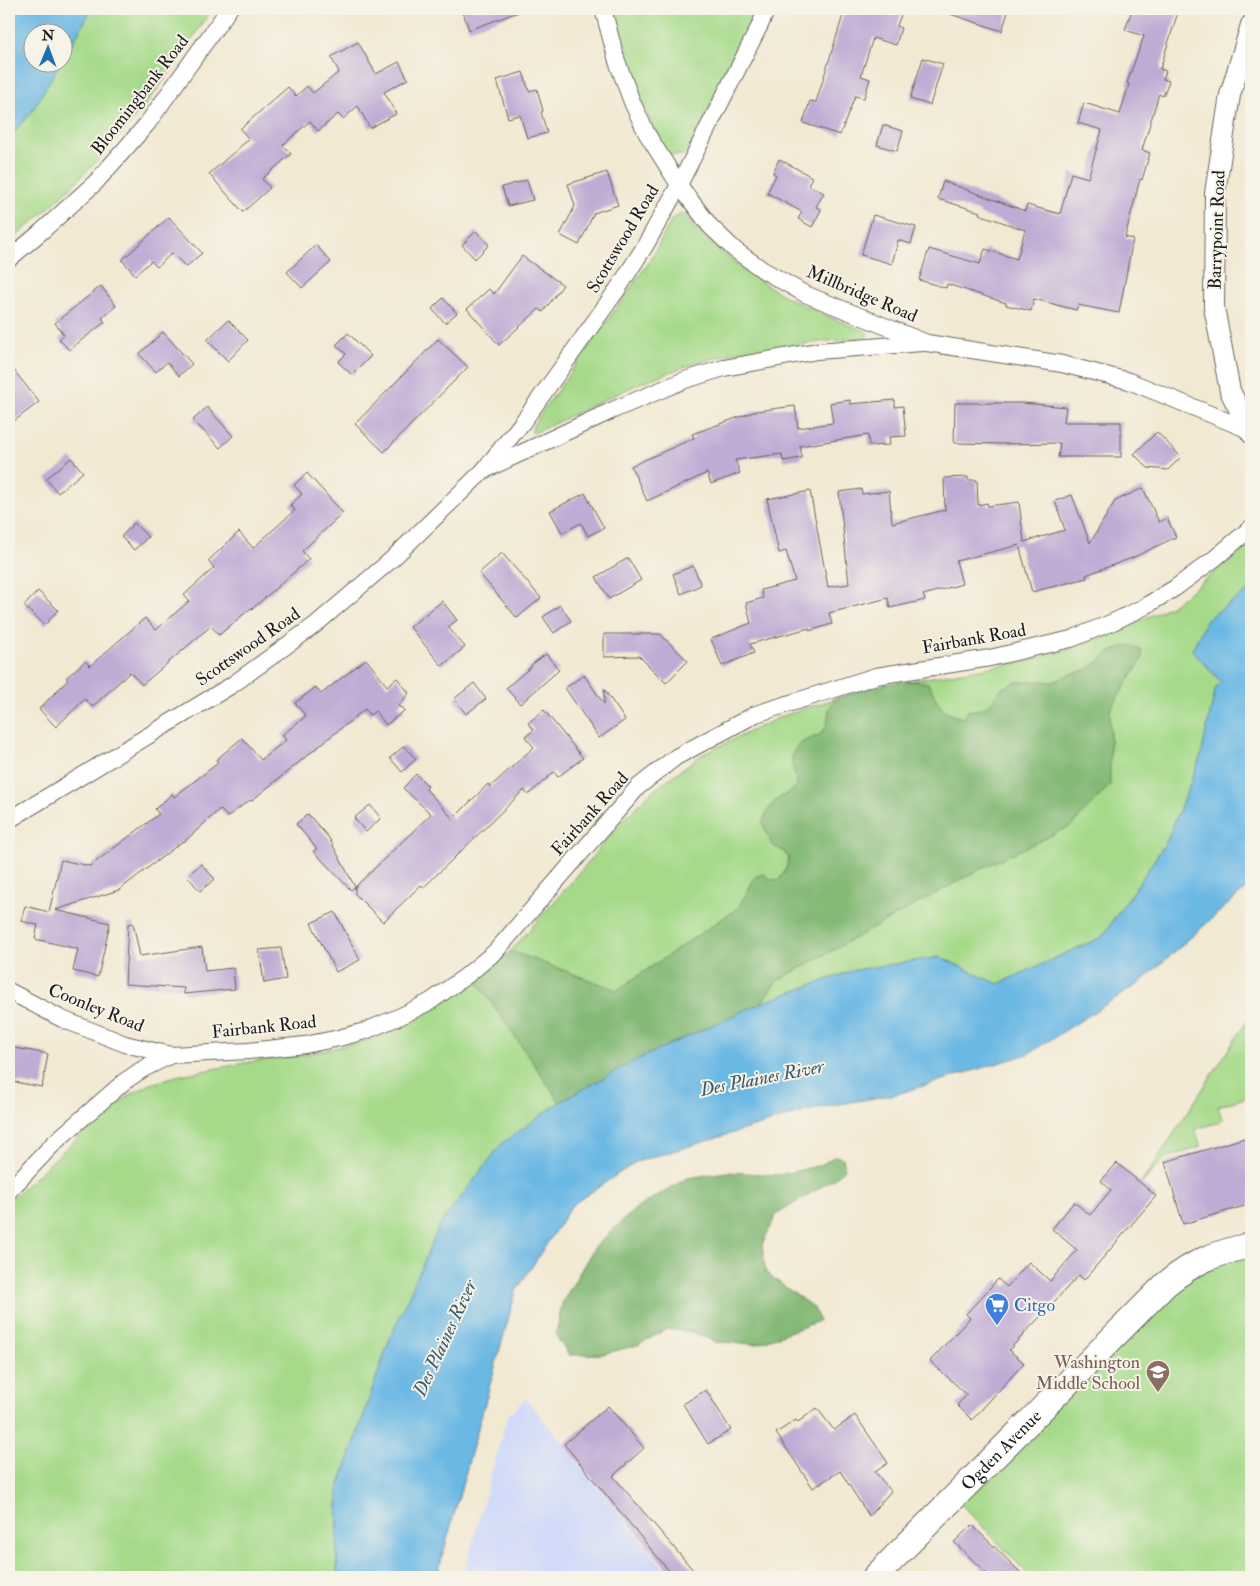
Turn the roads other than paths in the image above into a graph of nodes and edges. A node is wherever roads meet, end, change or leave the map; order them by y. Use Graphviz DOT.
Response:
graph roads {
  1 [pos="602,9"];
  2 [pos="767,9"];
  3 [pos="231,10"];
  4 [pos="1251,25"];
  5 [pos="679,185"];
  6 [pos="9,259"];
  7 [pos="927,343"];
  8 [pos="1250,431"];
  9 [pos="483,471"];
  10 [pos="1251,528"];
  11 [pos="9,820"];
  12 [pos="9,991"];
  13 [pos="171,1056"];
  14 [pos="9,1191"];
  15 [pos="1251,1245"];
  16 [pos="875,1577"];
  1 -- 5 [label="street, Millbridge Road"];
  2 -- 5 [label="street, Scottswood Road"];
  3 -- 6 [label="street, Bloomingbank Road"];
  4 -- 8 [label="street, Barrypoint Road"];
  5 -- 7 [label="street, Millbridge Road"];
  5 -- 9 [label="street, Scottswood Road"];
  7 -- 8 [label="street, Millbridge Road"];
  7 -- 9 [label="street, Scottswood Road"];
  9 -- 11 [label="street, Scottswood Road"];
  10 -- 13 [label="street, Fairbank Road"];
  12 -- 13 [label="street, Coonley Road"];
  13 -- 14 [label="street, Fairbank Road"];
  15 -- 16 [label="main road, Ogden Avenue"];
}
